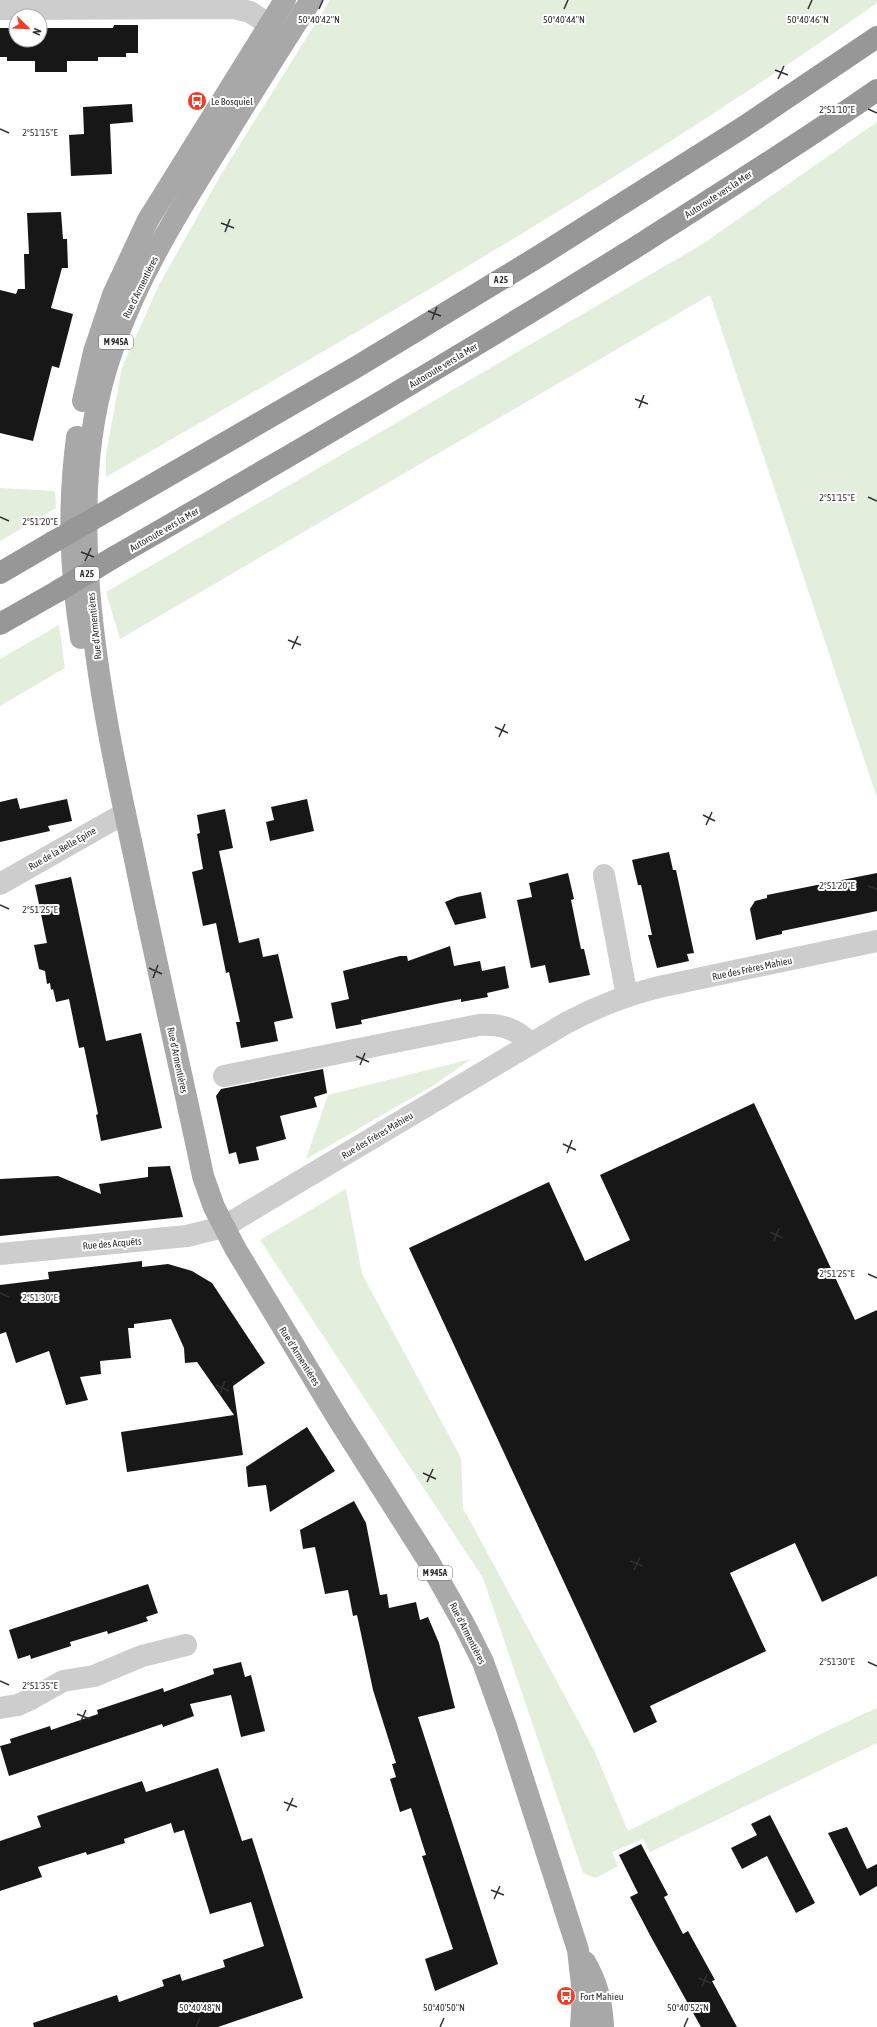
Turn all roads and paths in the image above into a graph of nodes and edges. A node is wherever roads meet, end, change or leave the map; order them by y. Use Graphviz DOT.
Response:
graph roads {
  1 [pos="285,0"];
  2 [pos="311,0"];
  3 [pos="236,4"];
  4 [pos="0,9"];
  5 [pos="269,24"];
  6 [pos="288,37"];
  7 [pos="877,37"];
  8 [pos="877,90"];
  9 [pos="0,573"];
  10 [pos="0,624"];
  11 [pos="107,731"];
  12 [pos="124,813"];
  13 [pos="604,875"];
  14 [pos="0,884"];
  15 [pos="877,941"];
  16 [pos="627,996"];
  17 [pos="531,1044"];
  18 [pos="224,1076"];
  19 [pos="224,1227"];
  20 [pos="0,1254"];
  21 [pos="186,1645"];
  22 [pos="0,1708"];
  23 [pos="578,1950"];
  24 [pos="581,2027"];
  25 [pos="603,2027"];
  1 -- 5 [label="main road, Rue d'Armentières / M 945A"];
  2 -- 6 [label="main road, Rue d'Armentières / M 945A"];
  3 -- 4 [label="street"];
  3 -- 5 [label="street"];
  5 -- 6 [label="street"];
  5 -- 11 [label="main road, Rue d'Armentières / M 945A"];
  6 -- 11 [label="main road, Rue d'Armentières / M 945A"];
  7 -- 9 [label="highway, A 25, bridge"];
  8 -- 10 [label="highway, Autoroute vers la Mer / A 25, bridge"];
  11 -- 12 [label="main road, Rue d'Armentières / M 945A"];
  12 -- 14 [label="street, Rue de la Belle Epine"];
  12 -- 19 [label="main road, Rue d'Armentières / M 945A"];
  13 -- 16 [label="street"];
  15 -- 16 [label="street, Rue des Frères Mahieu"];
  16 -- 17 [label="street, Rue des Frères Mahieu"];
  17 -- 18 [label="street"];
  17 -- 19 [label="street, Rue des Frères Mahieu"];
  19 -- 20 [label="street, Rue des Acquêts"];
  19 -- 23 [label="main road, Rue d'Armentières / M 945A"];
  21 -- 22 [label="street"];
  23 -- 24 [label="main road, Rue d'Armentières / M 945A"];
  23 -- 25 [label="main road, Rue d'Armentières / M 945A"];
}
